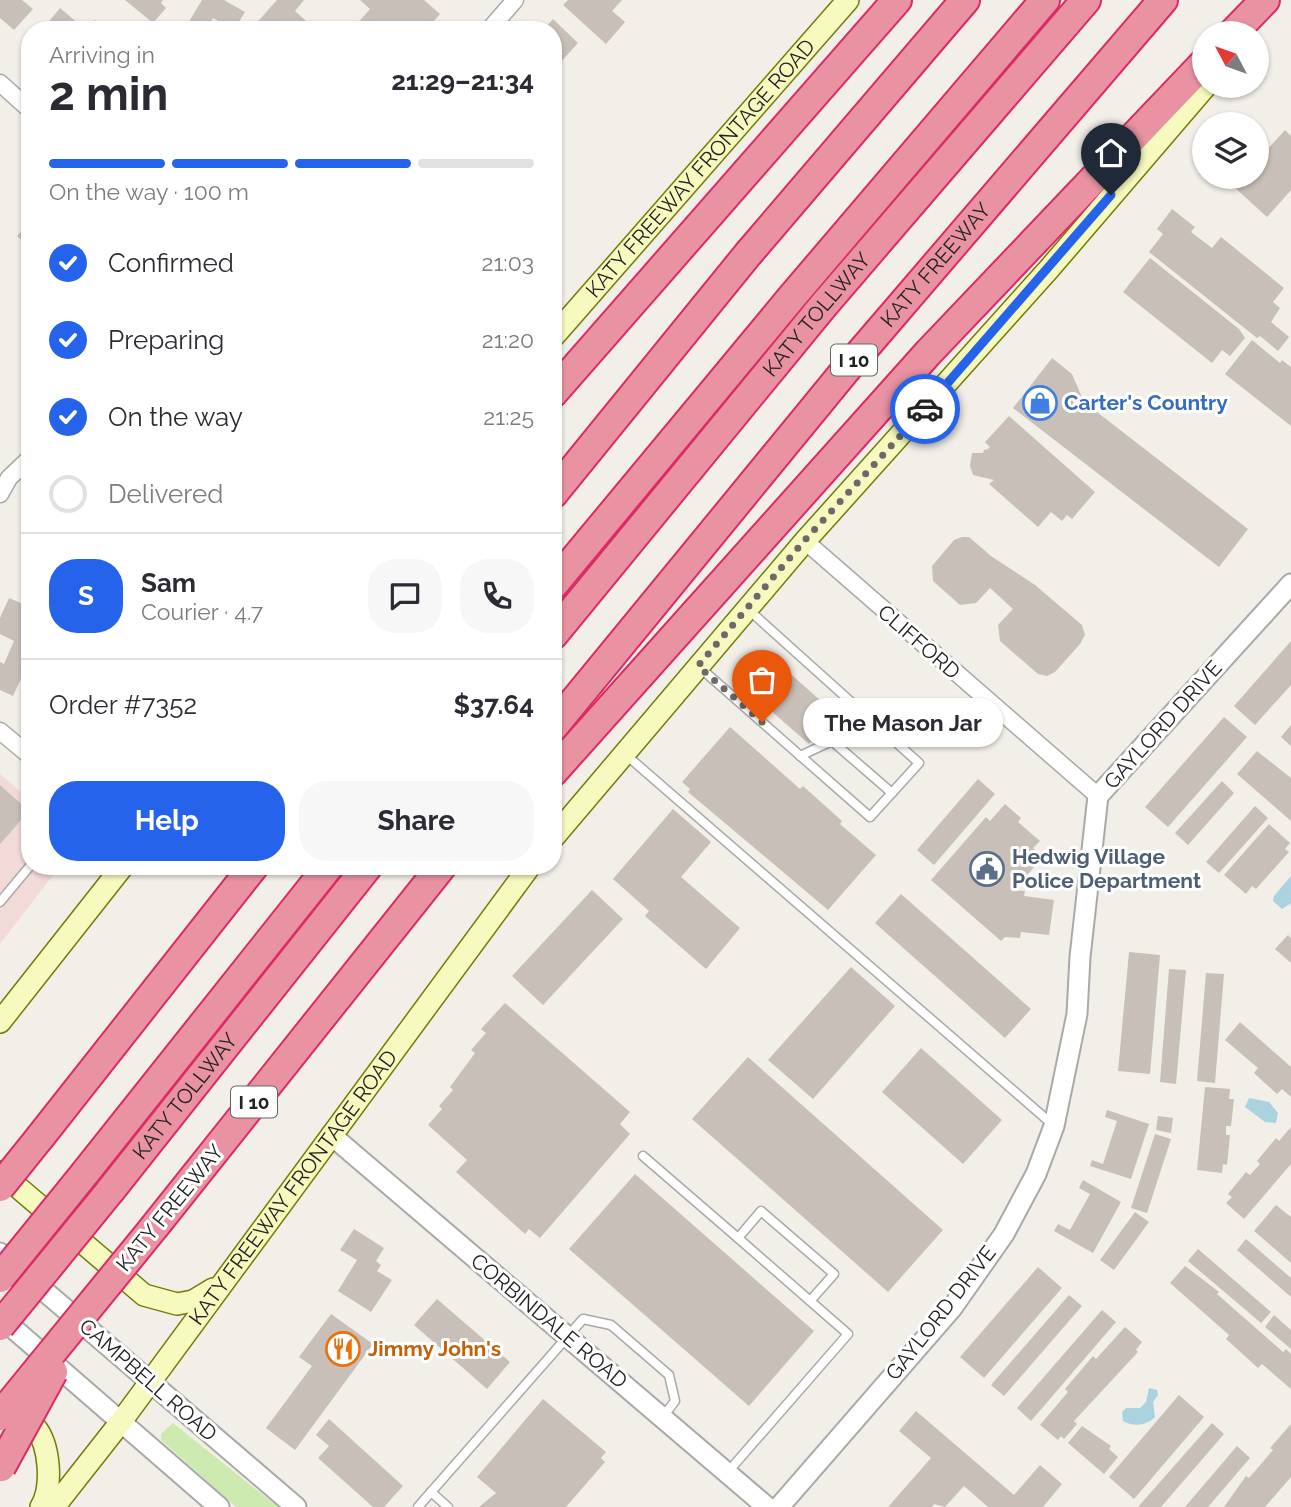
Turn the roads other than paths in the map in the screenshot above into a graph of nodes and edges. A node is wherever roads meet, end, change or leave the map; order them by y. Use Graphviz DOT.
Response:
graph roads {
  1 [pos="515,0"];
  2 [pos="848,0"];
  3 [pos="897,0"];
  4 [pos="965,0"];
  5 [pos="1045,0"];
  6 [pos="1086,0"];
  7 [pos="1163,0"];
  8 [pos="1265,0"];
  9 [pos="1280,0"];
  10 [pos="497,21"];
  11 [pos="1245,21"];
  12 [pos="1262,21"];
  13 [pos="1192,76"];
  14 [pos="0,83"];
  15 [pos="1196,98"];
  16 [pos="21,102"];
  17 [pos="562,327"];
  18 [pos="562,383"];
  19 [pos="21,463"];
  20 [pos="4,474"];
  21 [pos="562,483"];
  22 [pos="0,494"];
  23 [pos="804,541"];
  24 [pos="562,574"];
  25 [pos="1291,584"];
  26 [pos="748,608"];
  27 [pos="562,624"];
  28 [pos="698,666"];
  29 [pos="562,716"];
  30 [pos="0,731"];
  31 [pos="21,748"];
  32 [pos="625,753"];
  33 [pos="800,756"];
  34 [pos="562,762"];
  35 [pos="892,793"];
  36 [pos="1098,796"];
  37 [pos="562,827"];
  38 [pos="22,875"];
  39 [pos="116,875"];
  40 [pos="247,875"];
  41 [pos="322,875"];
  42 [pos="361,875"];
  43 [pos="435,875"];
  44 [pos="453,875"];
  45 [pos="523,875"];
  46 [pos="0,902"];
  47 [pos="353,978"];
  48 [pos="0,1022"];
  49 [pos="1054,1126"];
  50 [pos="331,1135"];
  51 [pos="643,1156"];
  52 [pos="0,1172"];
  53 [pos="0,1187"];
  54 [pos="738,1238"];
  55 [pos="0,1254"];
  56 [pos="0,1278"];
  57 [pos="222,1283"];
  58 [pos="810,1301"];
  59 [pos="85,1314"];
  60 [pos="0,1317"];
  61 [pos="0,1326"];
  62 [pos="567,1336"];
  63 [pos="150,1382"];
  64 [pos="0,1396"];
  65 [pos="0,1416"];
  66 [pos="662,1418"];
  67 [pos="120,1423"];
  68 [pos="0,1467"];
  69 [pos="727,1473"];
  70 [pos="431,1492"];
  71 [pos="41,1507"];
  72 [pos="54,1507"];
  73 [pos="219,1507"];
  74 [pos="296,1507"];
  75 [pos="418,1507"];
  76 [pos="448,1507"];
  77 [pos="767,1507"];
  78 [pos="779,1507"];
  1 -- 10 [label="street"];
  2 -- 17 [label="main road, KATY FREEWAY FRONTAGE ROAD"];
  3 -- 18 [label="highway"];
  4 -- 21 [label="highway"];
  5 -- 24 [label="highway, KATY TOLLWAY"];
  6 -- 27 [label="highway, KATY TOLLWAY"];
  7 -- 29 [label="highway, KATY FREEWAY / I 10"];
  8 -- 11 [label="highway"];
  9 -- 12 [label="main road"];
  13 -- 34 [label="highway"];
  14 -- 16 [label="street"];
  15 -- 23 [label="main road"];
  19 -- 20 [label="street"];
  20 -- 22 [label="street"];
  23 -- 26 [label="main road"];
  23 -- 36 [label="street, CLIFFORD"];
  25 -- 36 [label="street, GAYLORD DRIVE"];
  26 -- 28 [label="main road"];
  26 -- 35 [label="lane"];
  28 -- 32 [label="main road"];
  28 -- 33 [label="lane"];
  30 -- 31 [label="street"];
  32 -- 37 [label="main road"];
  32 -- 49 [label="lane"];
  33 -- 35 [label="lane"];
  33 -- 35 [label="lane"];
  36 -- 49 [label="street, GAYLORD DRIVE"];
  38 -- 46 [label="lane"];
  39 -- 48 [label="main road"];
  40 -- 53 [label="highway, bridge"];
  41 -- 56 [label="highway, KATY TOLLWAY, bridge"];
  42 -- 61 [label="highway, KATY TOLLWAY, bridge"];
  43 -- 47 [label="highway, KATY FREEWAY / I 10"];
  44 -- 47 [label="highway"];
  45 -- 50 [label="main road, KATY FREEWAY FRONTAGE ROAD"];
  47 -- 59 [label="highway, KATY FREEWAY / I 10, bridge"];
  49 -- 78 [label="street, GAYLORD DRIVE"];
  50 -- 57 [label="main road, KATY FREEWAY FRONTAGE ROAD"];
  50 -- 62 [label="street, CORBINDALE ROAD"];
  51 -- 54 [label="lane"];
  52 -- 57 [label="main road"];
  54 -- 58 [label="lane"];
  54 -- 58 [label="lane"];
  55 -- 63 [label="street, CAMPBELL ROAD"];
  57 -- 63 [label="main road, KATY FREEWAY FRONTAGE ROAD"];
  58 -- 69 [label="lane"];
  59 -- 65 [label="highway, KATY FREEWAY / I 10, bridge"];
  59 -- 68 [label="highway, bridge"];
  60 -- 67 [label="street"];
  62 -- 66 [label="street, CORBINDALE ROAD"];
  62 -- 66 [label="lane"];
  62 -- 70 [label="lane"];
  63 -- 67 [label="main road, KATY FREEWAY FRONTAGE ROAD"];
  63 -- 74 [label="street, CAMPBELL ROAD"];
  64 -- 71 [label="main road"];
  66 -- 69 [label="street, CORBINDALE ROAD"];
  67 -- 72 [label="main road, KATY FREEWAY FRONTAGE ROAD"];
  67 -- 73 [label="street"];
  69 -- 77 [label="street, CORBINDALE ROAD"];
  70 -- 75 [label="lane"];
  70 -- 76 [label="lane"];
}
